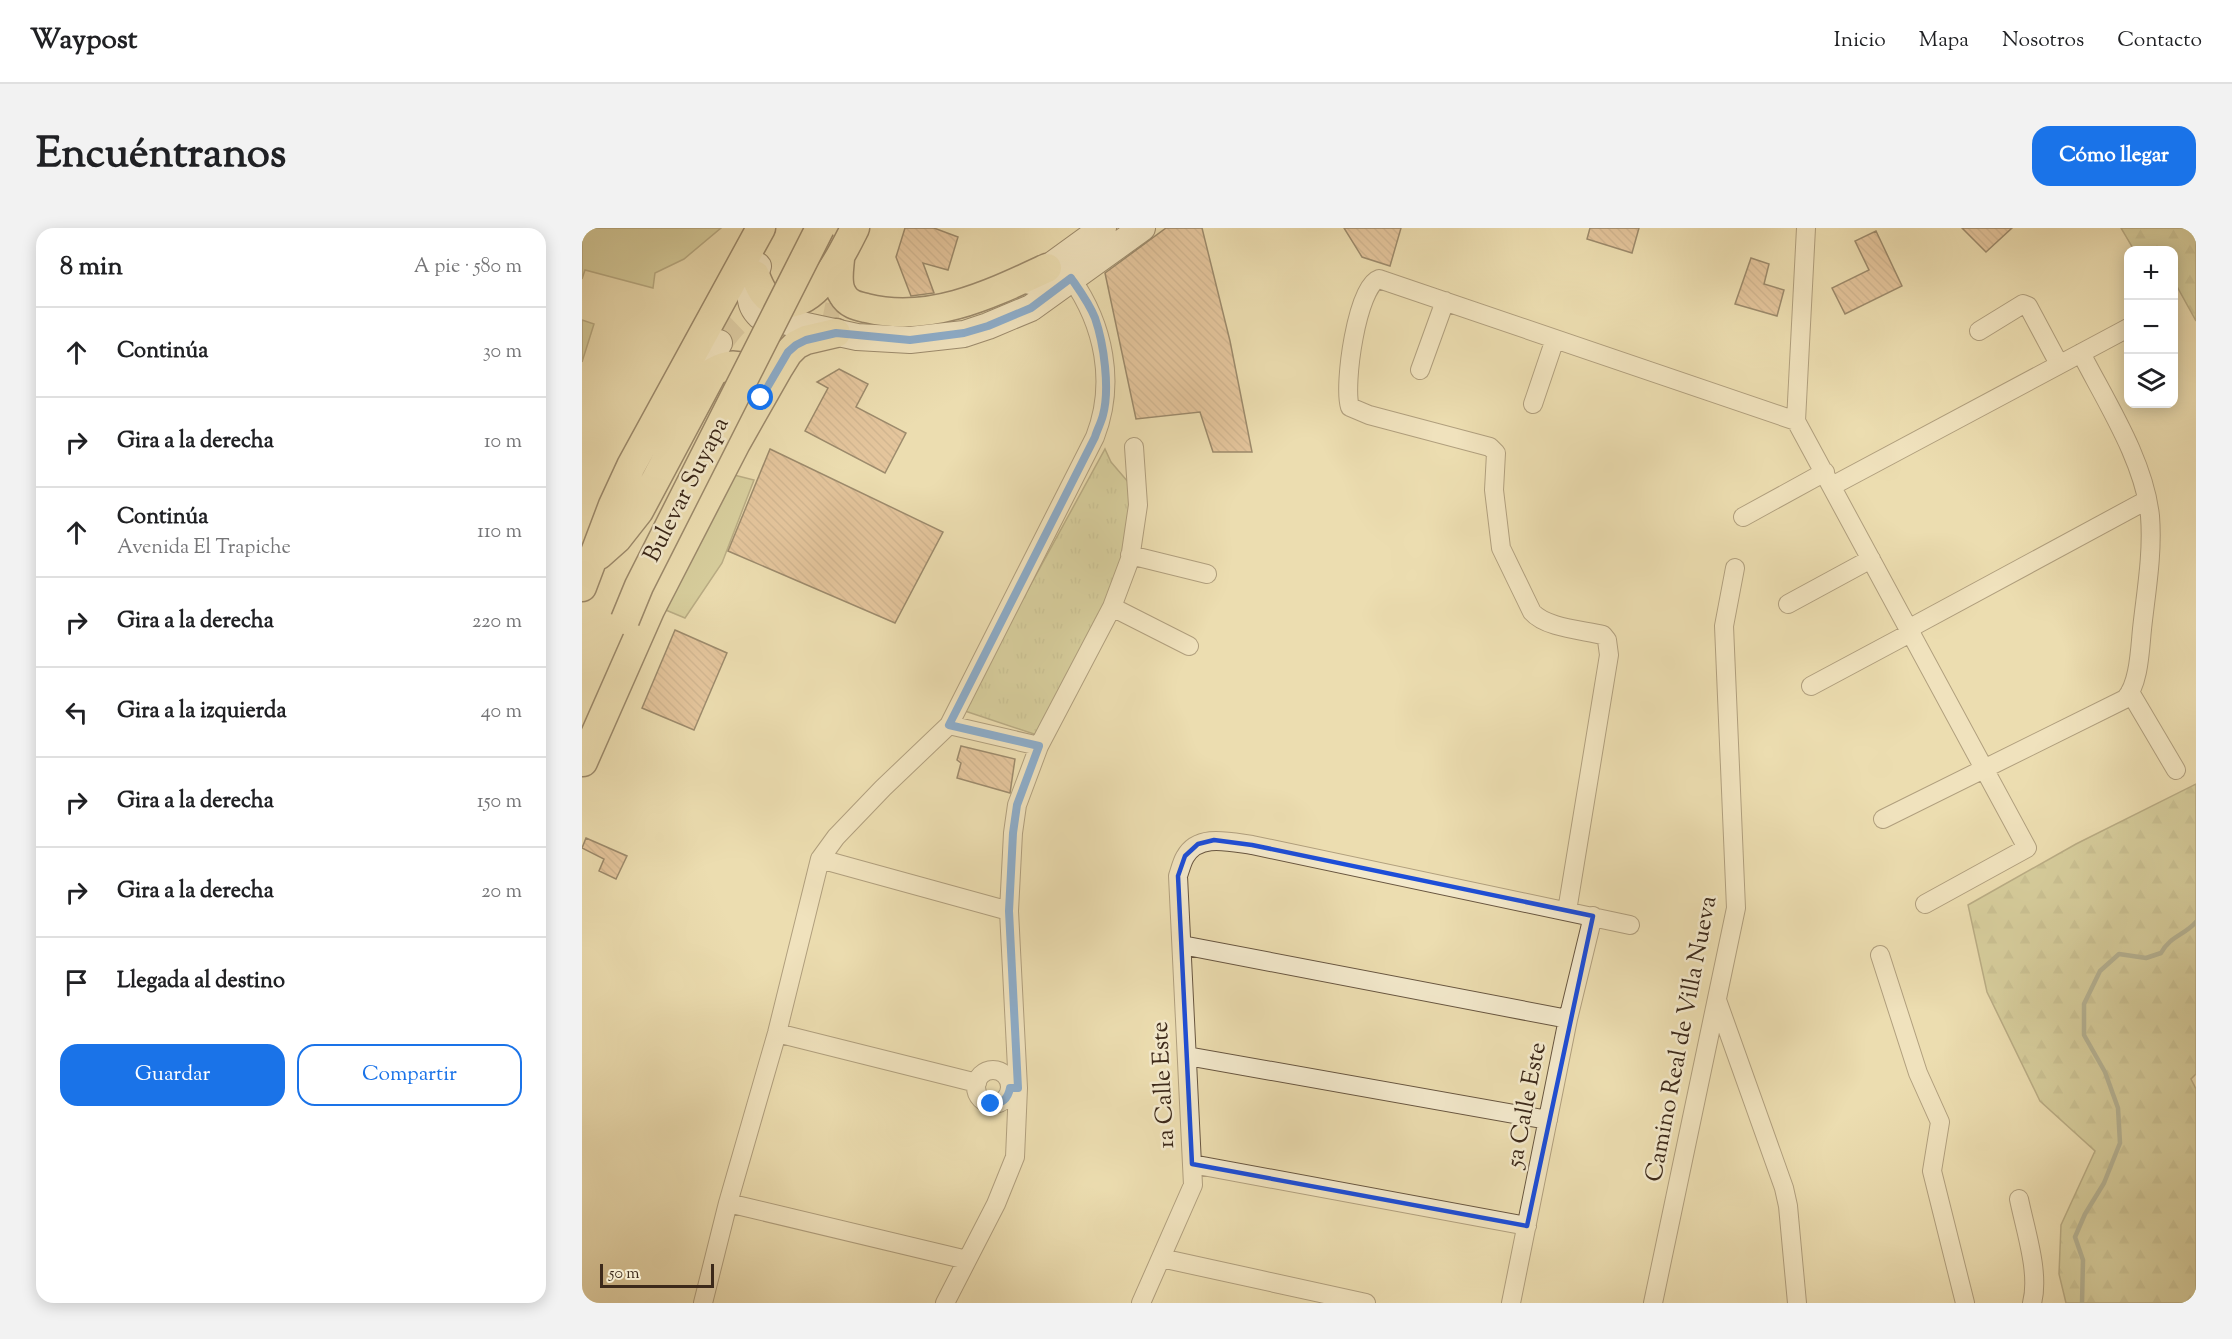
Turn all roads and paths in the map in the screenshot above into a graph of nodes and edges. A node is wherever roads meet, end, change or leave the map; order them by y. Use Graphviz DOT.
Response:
graph roads {
  1 [pos="762,228"];
  2 [pos="770,228"];
  3 [pos="820,228"];
  4 [pos="855,228"];
  5 [pos="1102,228"];
  6 [pos="1118,228"];
  7 [pos="1142,228"];
  8 [pos="1806,228"];
  9 [pos="840,259"];
  10 [pos="1059,273"];
  11 [pos="755,274"];
  12 [pos="1444,302"];
  13 [pos="838,326"];
  14 [pos="2124,330"];
  15 [pos="1979,331"];
  16 [pos="1555,339"];
  17 [pos="719,343"];
  18 [pos="2080,353"];
  19 [pos="2058,364"];
  20 [pos="1420,370"];
  21 [pos="761,398"];
  22 [pos="1533,404"];
  23 [pos="1796,421"];
  24 [pos="1134,447"];
  25 [pos="1829,479"];
  26 [pos="2147,500"];
  27 [pos="1743,517"];
  28 [pos="602,536"];
  29 [pos="1130,555"];
  30 [pos="1871,559"];
  31 [pos="1735,568"];
  32 [pos="586,574"];
  33 [pos="1207,574"];
  34 [pos="1788,604"];
  35 [pos="1112,608"];
  36 [pos="1911,630"];
  37 [pos="1189,646"];
  38 [pos="613,647"];
  39 [pos="1811,686"];
  40 [pos="2130,692"];
  41 [pos="949,725"];
  42 [pos="582,729"];
  43 [pos="1039,746"];
  44 [pos="582,763"];
  45 [pos="1985,768"];
  46 [pos="2176,770"];
  47 [pos="1882,819"];
  48 [pos="820,859"];
  49 [pos="1925,904"];
  50 [pos="1009,911"];
  51 [pos="1567,911"];
  52 [pos="1593,916"];
  53 [pos="1630,925"];
  54 [pos="1182,945"];
  55 [pos="1880,955"];
  56 [pos="1718,1000"];
  57 [pos="1568,1019"];
  58 [pos="777,1033"];
  59 [pos="1187,1056"];
  60 [pos="977,1083"];
  61 [pos="1014,1088"];
  62 [pos="1548,1120"];
  63 [pos="1192,1164"];
  64 [pos="2019,1199"];
  65 [pos="728,1203"];
  66 [pos="1527,1226"];
  67 [pos="1161,1258"];
  68 [pos="967,1260"];
  69 [pos="703,1303"];
  70 [pos="945,1303"];
  71 [pos="1141,1303"];
  72 [pos="1366,1303"];
  73 [pos="1511,1303"];
  74 [pos="1653,1303"];
  75 [pos="1797,1303"];
  76 [pos="1965,1303"];
  77 [pos="2032,1303"];
  1 -- 28 [label="main road"];
  2 -- 11 [label="main road"];
  3 -- 38 [label="main road, Bulevar Suyapa, bridge"];
  4 -- 9 [label="main road"];
  5 -- 10 [label="main road"];
  6 -- 10 [label="main road"];
  7 -- 10 [label="main road"];
  8 -- 23 [label="street"];
  9 -- 10 [label="main road"];
  9 -- 11 [label="main road"];
  10 -- 13 [label="main road"];
  10 -- 41 [label="street"];
  11 -- 13 [label="main road"];
  12 -- 16 [label="street"];
  12 -- 20 [label="street"];
  12 -- 51 [label="street"];
  13 -- 21 [label="main road"];
  14 -- 18 [label="street"];
  15 -- 19 [label="street"];
  16 -- 22 [label="street"];
  16 -- 23 [label="street"];
  17 -- 28 [label="main road"];
  18 -- 19 [label="street"];
  18 -- 26 [label="street"];
  19 -- 25 [label="street"];
  21 -- 32 [label="main road"];
  21 -- 44 [label="main road"];
  23 -- 25 [label="street"];
  24 -- 29 [label="street"];
  25 -- 27 [label="street"];
  25 -- 30 [label="street"];
  26 -- 36 [label="street"];
  26 -- 40 [label="street"];
  28 -- 32 [label="main road"];
  29 -- 33 [label="street"];
  29 -- 35 [label="street"];
  30 -- 34 [label="street"];
  30 -- 36 [label="street"];
  31 -- 56 [label="street, Camino Real de Villa Nueva"];
  35 -- 37 [label="street"];
  35 -- 43 [label="street"];
  36 -- 39 [label="street"];
  36 -- 45 [label="street"];
  38 -- 42 [label="main road"];
  38 -- 44 [label="main road, Bulevar Suyapa"];
  40 -- 45 [label="street"];
  40 -- 46 [label="street"];
  41 -- 43 [label="street"];
  41 -- 48 [label="street"];
  43 -- 50 [label="street"];
  45 -- 47 [label="street"];
  45 -- 49 [label="street"];
  48 -- 50 [label="street"];
  48 -- 58 [label="street"];
  50 -- 61 [label="street"];
  51 -- 52 [label="street"];
  51 -- 54 [label="street, 1a Calle Este"];
  52 -- 53 [label="street"];
  52 -- 57 [label="street, 5a Calle Este"];
  54 -- 57 [label="street"];
  54 -- 59 [label="street, 1a Calle Este"];
  55 -- 76 [label="street"];
  56 -- 74 [label="street, Camino Real de Villa Nueva"];
  56 -- 75 [label="street"];
  57 -- 62 [label="street, 5a Calle Este"];
  58 -- 60 [label="street"];
  58 -- 65 [label="street"];
  59 -- 62 [label="street"];
  59 -- 63 [label="street, 1a Calle Este"];
  60 -- 61 [label="street"];
  60 -- 61 [label="street"];
  61 -- 68 [label="street"];
  62 -- 66 [label="street, 5a Calle Este"];
  63 -- 66 [label="street"];
  63 -- 67 [label="street, 1a Calle Este"];
  64 -- 77 [label="street"];
  65 -- 68 [label="street"];
  65 -- 69 [label="street"];
  66 -- 73 [label="street, 5a Calle Este"];
  67 -- 71 [label="street, 1a Calle Este"];
  67 -- 72 [label="street"];
  68 -- 70 [label="street"];
}
